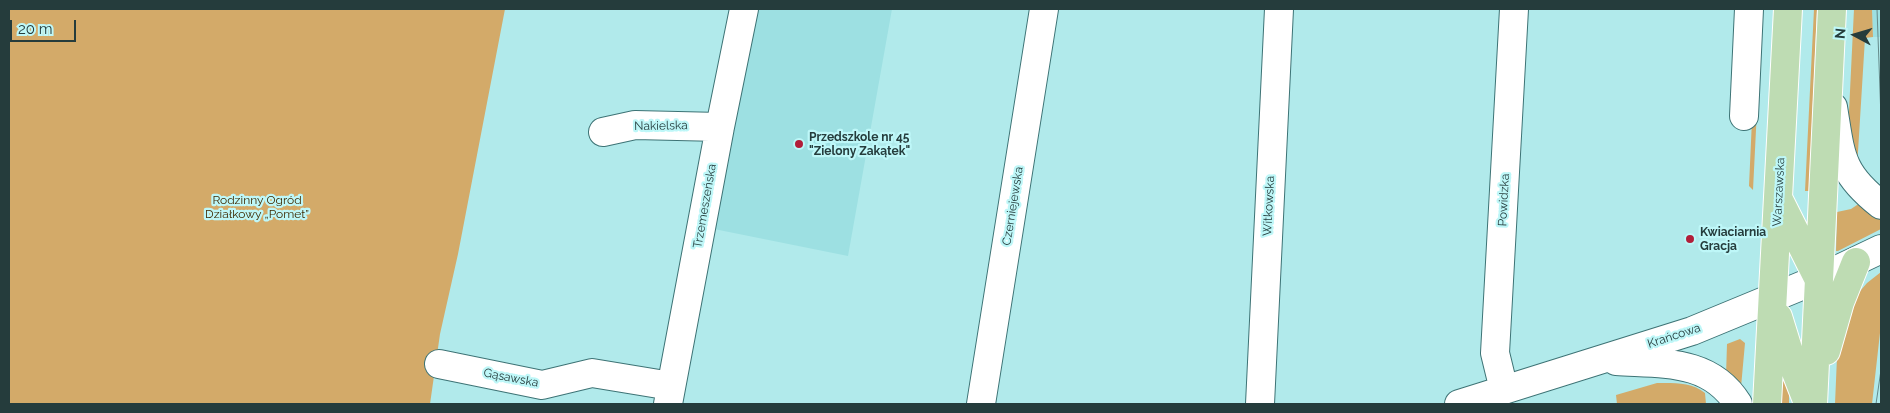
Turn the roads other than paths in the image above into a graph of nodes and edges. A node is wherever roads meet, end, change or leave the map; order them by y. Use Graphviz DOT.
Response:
graph roads {
  1 [pos="744,9"];
  2 [pos="1044,9"];
  3 [pos="1279,9"];
  4 [pos="1514,9"];
  5 [pos="1749,9"];
  6 [pos="1788,9"];
  7 [pos="1832,9"];
  8 [pos="1829,86"];
  9 [pos="1744,116"];
  10 [pos="720,126"];
  11 [pos="603,132"];
  12 [pos="1779,200"];
  13 [pos="1881,204"];
  14 [pos="1881,249"];
  15 [pos="1856,262"];
  16 [pos="1818,279"];
  17 [pos="1772,298"];
  18 [pos="1602,360"];
  19 [pos="1792,362"];
  20 [pos="439,364"];
  21 [pos="1504,390"];
  22 [pos="1768,391"];
  23 [pos="670,395"];
  24 [pos="981,404"];
  25 [pos="1260,404"];
  26 [pos="1459,404"];
  27 [pos="1738,404"];
  28 [pos="1809,404"];
  29 [pos="1813,404"];
  1 -- 10 [label="street, Trzemeszeńska"];
  2 -- 24 [label="street, Czerniejewska"];
  3 -- 25 [label="street, Witkowska"];
  4 -- 21 [label="street, Powidzka"];
  5 -- 9 [label="street"];
  6 -- 12 [label="main road, Warszawska"];
  7 -- 8 [label="main road"];
  8 -- 13 [label="street"];
  8 -- 16 [label="main road"];
  10 -- 11 [label="street, Nakielska"];
  10 -- 23 [label="street, Trzemeszeńska"];
  12 -- 16 [label="main road"];
  12 -- 17 [label="main road, Warszawska"];
  14 -- 15 [label="street, Krańcowa"];
  15 -- 16 [label="street, Krańcowa"];
  15 -- 29 [label="main road"];
  16 -- 17 [label="street, Krańcowa"];
  16 -- 29 [label="main road"];
  17 -- 18 [label="street, Krańcowa"];
  17 -- 19 [label="main road"];
  17 -- 22 [label="main road, Warszawska"];
  18 -- 21 [label="street, Krańcowa"];
  18 -- 27 [label="street"];
  19 -- 22 [label="main road"];
  19 -- 28 [label="main road"];
  20 -- 23 [label="street, Gąsawska"];
  21 -- 26 [label="street, Krańcowa"];
}
